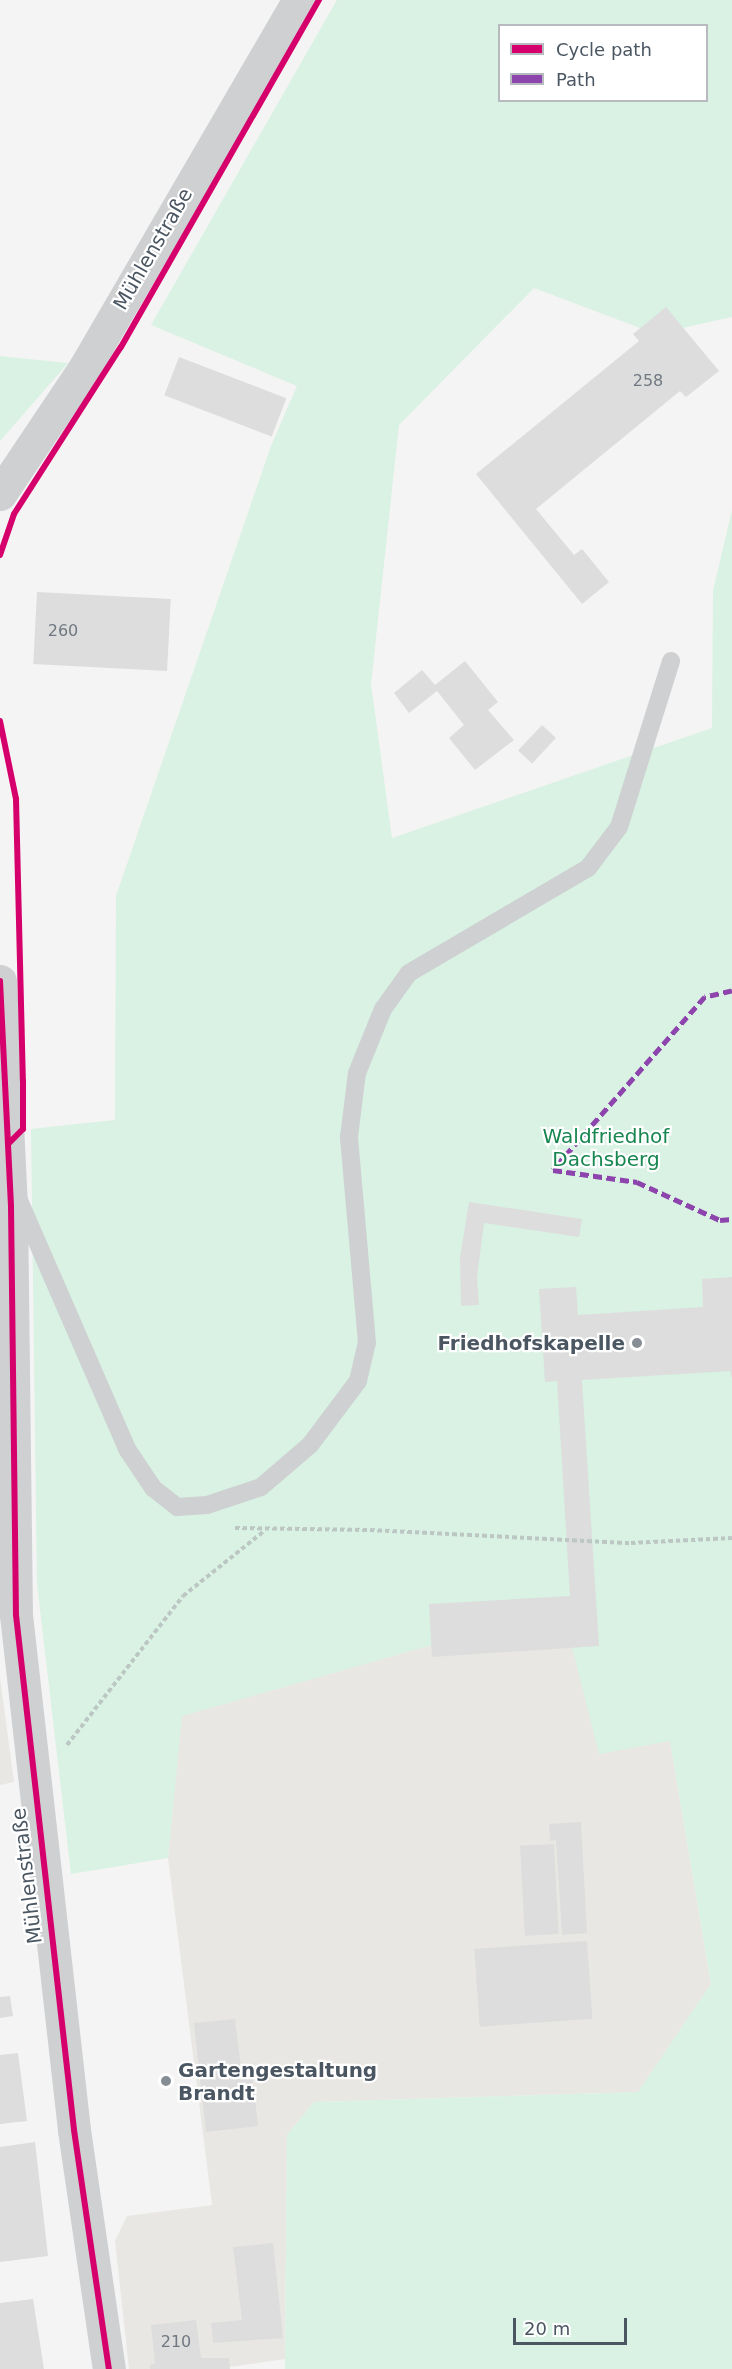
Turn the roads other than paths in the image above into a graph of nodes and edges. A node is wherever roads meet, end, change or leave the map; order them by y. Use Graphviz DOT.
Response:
graph roads {
  1 [pos="299,0"];
  2 [pos="0,494"];
  3 [pos="670,661"];
  4 [pos="0,981"];
  5 [pos="9,1177"];
  6 [pos="109,2369"];
  1 -- 2 [label="street, Mühlenstraße"];
  3 -- 5 [label="lane"];
  4 -- 5 [label="street, Mühlenstraße"];
  5 -- 6 [label="street, Mühlenstraße"];
}
